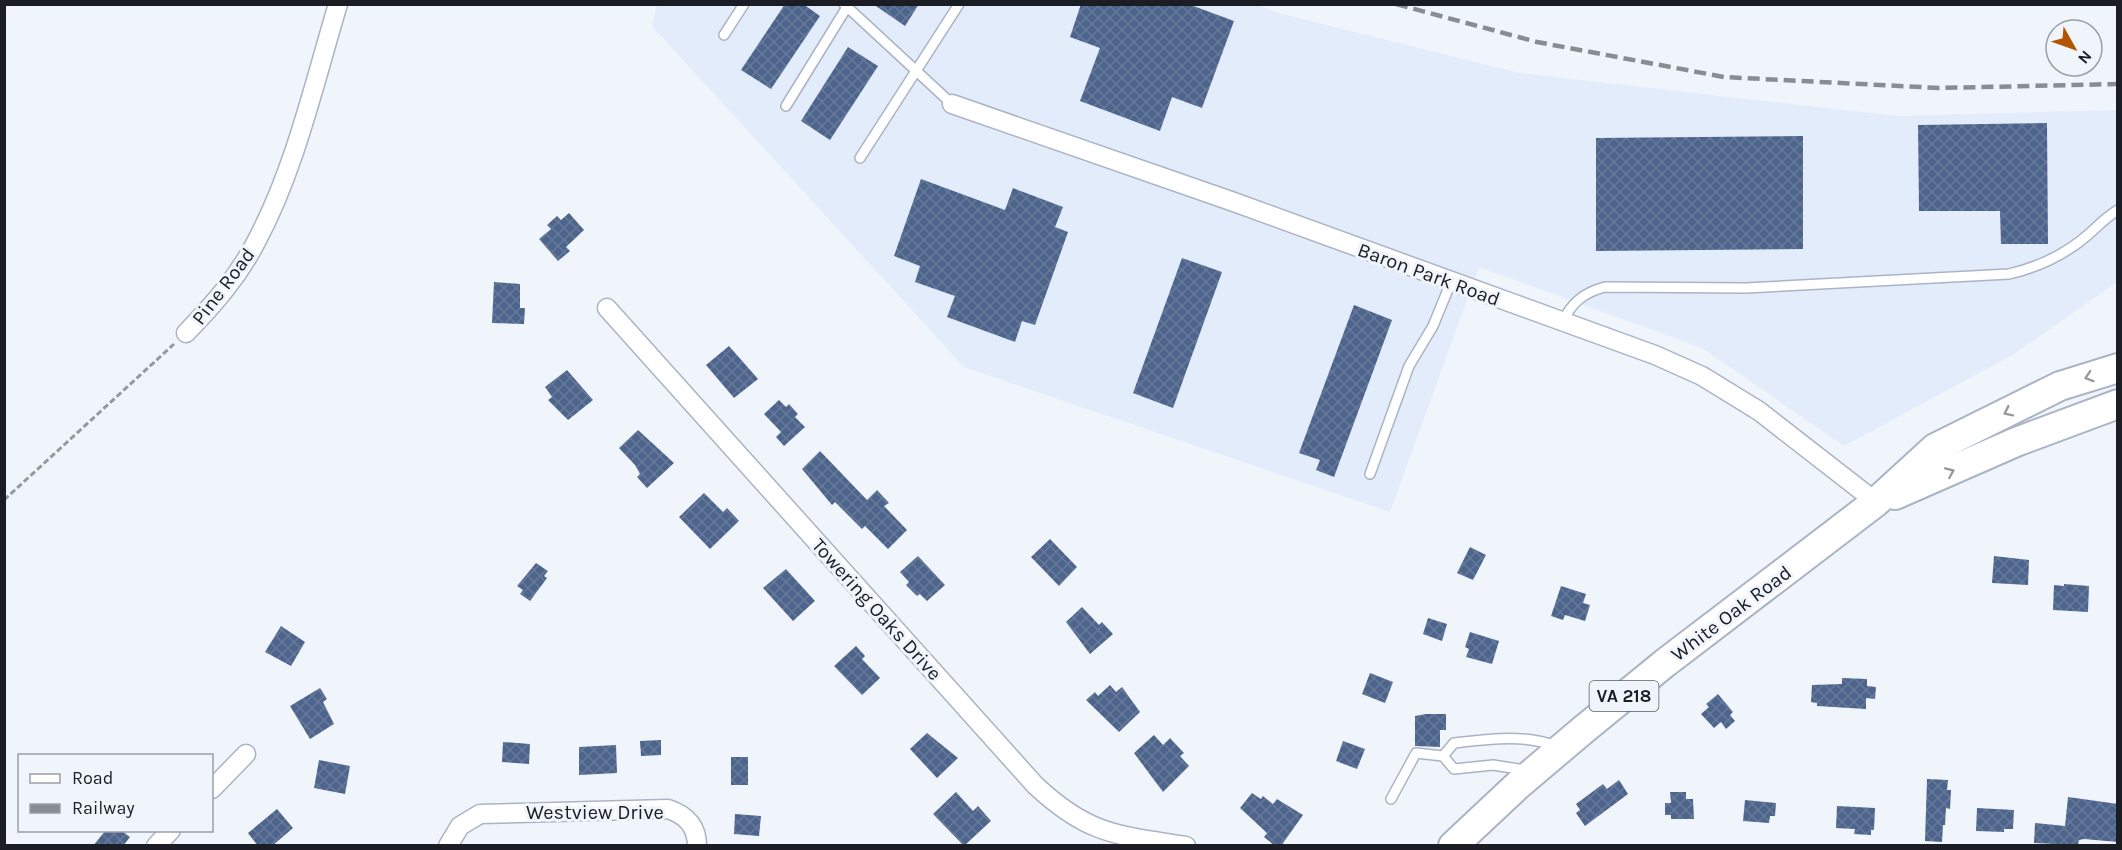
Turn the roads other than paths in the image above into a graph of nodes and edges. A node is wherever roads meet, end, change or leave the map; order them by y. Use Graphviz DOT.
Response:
graph roads {
  1 [pos="338,4"];
  2 [pos="744,4"];
  3 [pos="959,4"];
  4 [pos="845,6"];
  5 [pos="724,35"];
  6 [pos="915,70"];
  7 [pos="952,104"];
  8 [pos="786,106"];
  9 [pos="860,158"];
  10 [pos="2118,210"];
  11 [pos="1451,282"];
  12 [pos="607,308"];
  13 [pos="1563,322"];
  14 [pos="186,333"];
  15 [pos="2118,368"];
  16 [pos="2118,404"];
  17 [pos="1370,474"];
  18 [pos="1876,502"];
  19 [pos="1561,748"];
  20 [pos="246,754"];
  21 [pos="1443,756"];
  22 [pos="1533,772"];
  23 [pos="213,788"];
  24 [pos="1391,799"];
  25 [pos="170,832"];
  26 [pos="156,846"];
  27 [pos="448,846"];
  28 [pos="697,846"];
  29 [pos="1186,846"];
  30 [pos="1453,846"];
  1 -- 14 [label="street, Pine Road"];
  2 -- 5 [label="lane"];
  3 -- 6 [label="lane"];
  4 -- 6 [label="lane"];
  4 -- 8 [label="lane"];
  6 -- 7 [label="lane"];
  6 -- 9 [label="lane"];
  7 -- 11 [label="street, Baron Park Road"];
  10 -- 13 [label="lane"];
  11 -- 13 [label="street, Baron Park Road"];
  11 -- 17 [label="lane"];
  12 -- 29 [label="street, Towering Oaks Drive"];
  13 -- 18 [label="street, Baron Park Road"];
  15 -- 18 [label="main road, White Oak Road / VA 218, one-way"];
  18 -- 16 [label="main road, White Oak Road / VA 218, one-way"];
  18 -- 19 [label="main road, White Oak Road / VA 218"];
  19 -- 21 [label="lane"];
  19 -- 22 [label="main road, White Oak Road / VA 218"];
  20 -- 23 [label="street"];
  21 -- 22 [label="lane"];
  21 -- 24 [label="lane"];
  22 -- 30 [label="main road, White Oak Road / VA 218"];
  25 -- 26 [label="street"];
  27 -- 28 [label="street, Westview Drive"];
}
